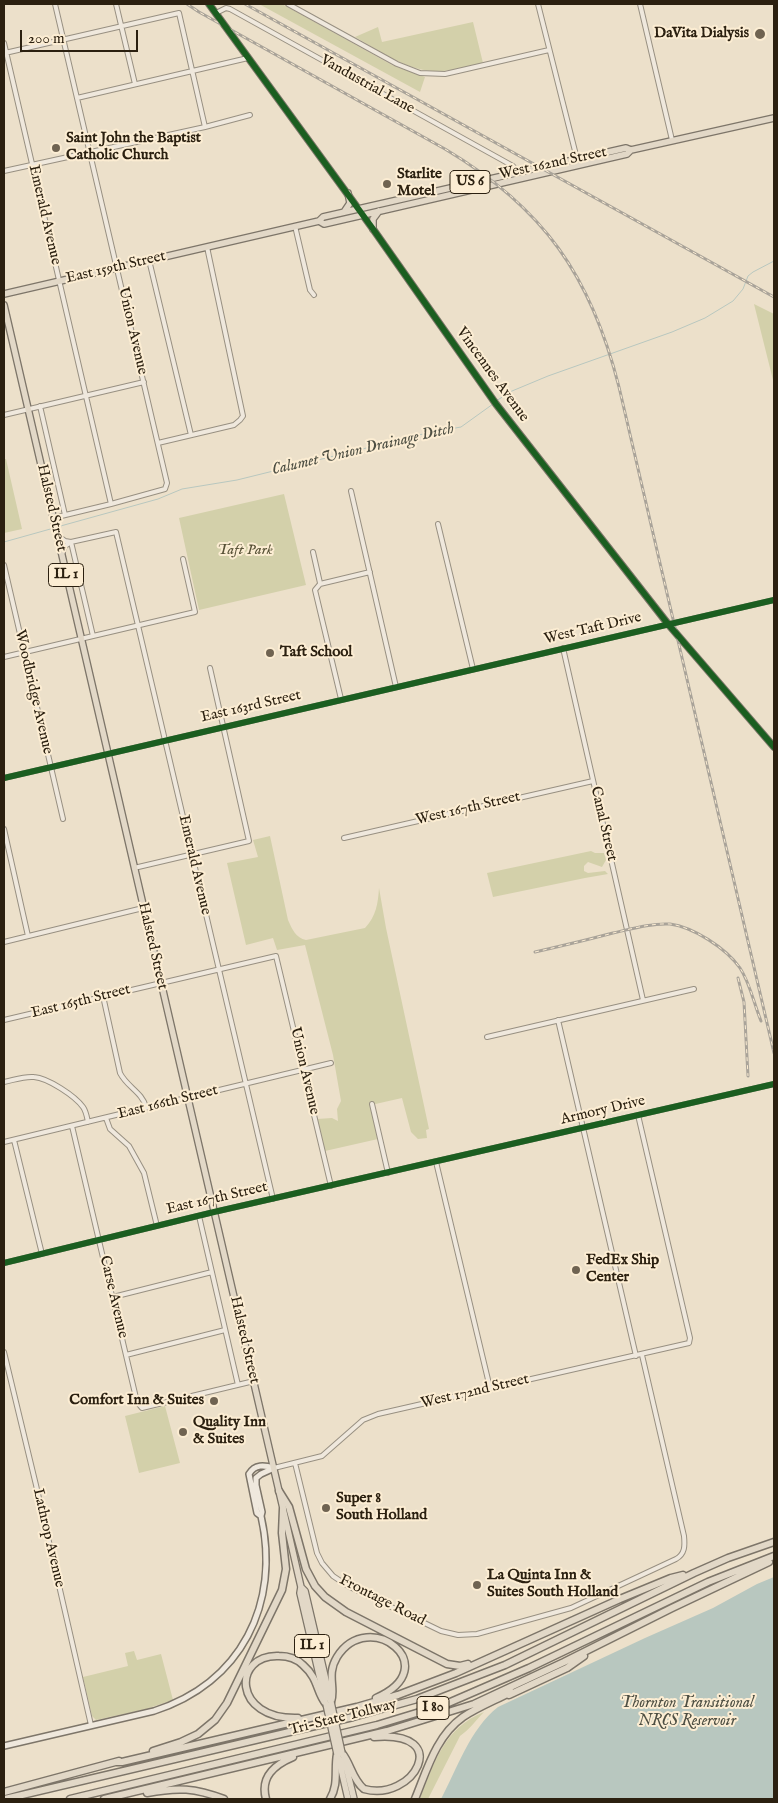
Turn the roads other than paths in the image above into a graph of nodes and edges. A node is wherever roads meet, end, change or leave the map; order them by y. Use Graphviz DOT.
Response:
graph roads {
  1 [pos="55,4"];
  2 [pos="116,4"];
  3 [pos="209,4"];
  4 [pos="288,4"];
  5 [pos="538,4"];
  6 [pos="640,4"];
  7 [pos="216,13"];
  8 [pos="121,26"];
  9 [pos="64,39"];
  10 [pos="4,43"];
  11 [pos="549,50"];
  12 [pos="5,53"];
  13 [pos="248,58"];
  14 [pos="193,71"];
  15 [pos="134,84"];
  16 [pos="77,98"];
  17 [pos="250,115"];
  18 [pos="774,118"];
  19 [pos="205,127"];
  20 [pos="672,140"];
  21 [pos="631,150"];
  22 [pos="90,152"];
  23 [pos="576,158"];
  24 [pos="32,164"];
  25 [pos="579,165"];
  26 [pos="4,171"];
  27 [pos="517,172"];
  28 [pos="519,179"];
  29 [pos="348,194"];
  30 [pos="358,208"];
  31 [pos="379,211"];
  32 [pos="344,212"];
  33 [pos="363,215"];
  34 [pos="319,221"];
  35 [pos="295,226"];
  36 [pos="373,229"];
  37 [pos="207,247"];
  38 [pos="149,260"];
  39 [pos="117,268"];
  40 [pos="59,281"];
  41 [pos="4,294"];
  42 [pos="314,294"];
  43 [pos="4,304"];
  44 [pos="144,382"];
  45 [pos="86,396"];
  46 [pos="40,406"];
  47 [pos="28,409"];
  48 [pos="4,415"];
  49 [pos="192,435"];
  50 [pos="158,443"];
  51 [pos="351,491"];
  52 [pos="112,504"];
  53 [pos="65,515"];
  54 [pos="53,518"];
  55 [pos="438,524"];
  56 [pos="57,535"];
  57 [pos="71,542"];
  58 [pos="313,552"];
  59 [pos="62,555"];
  60 [pos="183,559"];
  61 [pos="4,565"];
  62 [pos="370,572"];
  63 [pos="320,584"];
  64 [pos="774,600"];
  65 [pos="668,624"];
  66 [pos="139,625"];
  67 [pos="93,636"];
  68 [pos="81,639"];
  69 [pos="563,648"];
  70 [pos="24,652"];
  71 [pos="4,657"];
  72 [pos="505,662"];
  73 [pos="210,668"];
  74 [pos="473,669"];
  75 [pos="396,687"];
  76 [pos="341,699"];
  77 [pos="224,726"];
  78 [pos="166,740"];
  79 [pos="774,746"];
  80 [pos="108,753"];
  81 [pos="50,767"];
  82 [pos="4,778"];
  83 [pos="593,781"];
  84 [pos="62,819"];
  85 [pos="4,829"];
  86 [pos="344,838"];
  87 [pos="192,854"];
  88 [pos="134,868"];
  89 [pos="144,908"];
  90 [pos="28,936"];
  91 [pos="4,942"];
  92 [pos="276,956"];
  93 [pos="219,969"];
  94 [pos="161,983"];
  95 [pos="694,988"];
  96 [pos="103,996"];
  97 [pos="643,1000"];
  98 [pos="4,1020"];
  99 [pos="558,1020"];
  100 [pos="487,1037"];
  101 [pos="331,1063"];
  102 [pos="304,1070"];
  103 [pos="4,1082"];
  104 [pos="245,1084"];
  105 [pos="774,1084"];
  106 [pos="188,1097"];
  107 [pos="372,1104"];
  108 [pos="146,1107"];
  109 [pos="638,1115"];
  110 [pos="106,1118"];
  111 [pos="88,1122"];
  112 [pos="72,1126"];
  113 [pos="583,1128"];
  114 [pos="14,1140"];
  115 [pos="4,1142"];
  116 [pos="436,1162"];
  117 [pos="388,1173"];
  118 [pos="331,1186"];
  119 [pos="273,1199"];
  120 [pos="214,1212"];
  121 [pos="199,1216"];
  122 [pos="157,1226"];
  123 [pos="100,1240"];
  124 [pos="42,1254"];
  125 [pos="4,1263"];
  126 [pos="212,1272"];
  127 [pos="113,1297"];
  128 [pos="225,1330"];
  129 [pos="4,1352"];
  130 [pos="642,1355"];
  131 [pos="126,1356"];
  132 [pos="636,1356"];
  133 [pos="254,1382"];
  134 [pos="238,1385"];
  135 [pos="490,1388"];
  136 [pos="295,1463"];
  137 [pos="274,1468"];
  138 [pos="279,1491"];
  139 [pos="283,1509"];
  140 [pos="774,1542"];
  141 [pos="774,1558"];
  142 [pos="694,1573"];
  143 [pos="611,1640"];
  144 [pos="493,1656"];
  145 [pos="328,1703"];
  146 [pos="357,1707"];
  147 [pos="316,1716"];
  148 [pos="91,1725"];
  149 [pos="351,1739"];
  150 [pos="4,1746"];
  151 [pos="322,1746"];
  152 [pos="340,1753"];
  153 [pos="116,1762"];
  154 [pos="412,1787"];
  155 [pos="4,1792"];
  156 [pos="388,1797"];
  157 [pos="5,1799"];
  158 [pos="70,1799"];
  159 [pos="104,1799"];
  160 [pos="119,1799"];
  161 [pos="224,1799"];
  162 [pos="266,1799"];
  163 [pos="330,1799"];
  164 [pos="348,1799"];
  165 [pos="354,1799"];
  166 [pos="416,1799"];
  1 -- 9 [label="street, Union Avenue"];
  2 -- 8 [label="street"];
  3 -- 7 [label="street, Vincennes Avenue"];
  4 -- 11 [label="street"];
  5 -- 11 [label="street"];
  6 -- 20 [label="street"];
  7 -- 13 [label="street, Vincennes Avenue"];
  7 -- 27 [label="street, Vandustrial Lane"];
  8 -- 9 [label="street"];
  8 -- 14 [label="street"];
  8 -- 15 [label="street"];
  9 -- 12 [label="street"];
  9 -- 16 [label="street, Union Avenue"];
  10 -- 12 [label="street, Emerald Avenue"];
  11 -- 23 [label="street"];
  12 -- 24 [label="street, Emerald Avenue"];
  13 -- 14 [label="street"];
  13 -- 29 [label="street, Vincennes Avenue"];
  14 -- 15 [label="street"];
  14 -- 19 [label="street"];
  15 -- 16 [label="street"];
  16 -- 22 [label="street, Union Avenue"];
  17 -- 19 [label="street"];
  18 -- 20 [label="main road, West 162nd Street / US 6"];
  19 -- 22 [label="street"];
  20 -- 21 [label="main road, West 162nd Street / US 6"];
  21 -- 23 [label="main road, West 162nd Street / US 6"];
  21 -- 25 [label="main road, West 162nd Street / US 6"];
  22 -- 24 [label="street"];
  22 -- 39 [label="street, Union Avenue"];
  23 -- 25 [label="street"];
  23 -- 27 [label="main road, West 162nd Street / US 6"];
  24 -- 26 [label="street"];
  24 -- 40 [label="street, Emerald Avenue"];
  25 -- 28 [label="main road, West 162nd Street / US 6"];
  27 -- 28 [label="main road"];
  27 -- 30 [label="main road, West 162nd Street / US 6"];
  28 -- 31 [label="main road, West 162nd Street / US 6"];
  29 -- 30 [label="street, Vincennes Avenue"];
  29 -- 32 [label="main road"];
  30 -- 32 [label="main road, US 6"];
  30 -- 33 [label="street, Vincennes Avenue"];
  31 -- 33 [label="main road, West 162nd Street / US 6"];
  31 -- 36 [label="main road"];
  32 -- 34 [label="main road, US 6"];
  33 -- 34 [label="main road, US 6"];
  33 -- 36 [label="street, Vincennes Avenue"];
  34 -- 35 [label="main road, US 6"];
  35 -- 37 [label="main road, East 159th Street / US 6"];
  35 -- 42 [label="street"];
  36 -- 65 [label="street, Vincennes Avenue"];
  37 -- 38 [label="main road, East 159th Street / US 6"];
  37 -- 49 [label="street"];
  38 -- 39 [label="main road, East 159th Street / US 6"];
  38 -- 49 [label="street"];
  39 -- 40 [label="main road, East 159th Street / US 6"];
  39 -- 44 [label="street, Union Avenue"];
  40 -- 41 [label="main road, East 159th Street / US 6"];
  40 -- 45 [label="street, Emerald Avenue"];
  43 -- 47 [label="main road, Halsted Street / IL 1"];
  44 -- 45 [label="street"];
  44 -- 50 [label="street, Union Avenue"];
  45 -- 46 [label="street"];
  45 -- 52 [label="street, Emerald Avenue"];
  46 -- 47 [label="street"];
  46 -- 53 [label="street, Halsted Street"];
  47 -- 48 [label="street"];
  47 -- 54 [label="main road, Halsted Street / IL 1"];
  49 -- 50 [label="street"];
  50 -- 52 [label="street, Union Avenue"];
  51 -- 62 [label="street"];
  52 -- 53 [label="street"];
  53 -- 54 [label="street"];
  54 -- 56 [label="main road, Halsted Street / IL 1"];
  55 -- 74 [label="street"];
  56 -- 57 [label="street"];
  56 -- 59 [label="main road, Halsted Street / IL 1"];
  57 -- 59 [label="street"];
  57 -- 66 [label="street, Emerald Avenue"];
  57 -- 67 [label="street, Halsted Street"];
  58 -- 63 [label="street"];
  59 -- 68 [label="main road, Halsted Street / IL 1"];
  60 -- 66 [label="street"];
  61 -- 70 [label="street, Woodbridge Avenue"];
  62 -- 63 [label="street"];
  62 -- 75 [label="street"];
  63 -- 76 [label="street"];
  64 -- 65 [label="street, West Taft Drive"];
  65 -- 69 [label="street, West Taft Drive"];
  65 -- 79 [label="street, Vincennes Avenue"];
  66 -- 67 [label="street"];
  66 -- 78 [label="street, Emerald Avenue"];
  67 -- 68 [label="street"];
  68 -- 70 [label="street"];
  68 -- 80 [label="main road, Halsted Street / IL 1"];
  69 -- 72 [label="street, West Taft Drive"];
  69 -- 83 [label="street, Canal Street"];
  70 -- 71 [label="street"];
  70 -- 81 [label="street, Woodbridge Avenue"];
  72 -- 74 [label="street, East 163rd Street"];
  73 -- 77 [label="street"];
  74 -- 75 [label="street, East 163rd Street"];
  75 -- 76 [label="street, East 163rd Street"];
  76 -- 77 [label="street, East 163rd Street"];
  77 -- 78 [label="street, East 163rd Street"];
  77 -- 87 [label="street"];
  78 -- 80 [label="street, East 163rd Street"];
  78 -- 87 [label="street, Emerald Avenue"];
  80 -- 81 [label="street, East 163rd Street"];
  80 -- 88 [label="main road, Halsted Street / IL 1"];
  81 -- 82 [label="street, East 163rd Street"];
  81 -- 84 [label="street, Woodbridge Avenue"];
  83 -- 86 [label="street, West 167th Street"];
  83 -- 97 [label="street, Canal Street"];
  85 -- 90 [label="street"];
  87 -- 88 [label="street"];
  87 -- 93 [label="street, Emerald Avenue"];
  88 -- 89 [label="main road, Halsted Street / IL 1"];
  89 -- 90 [label="street"];
  89 -- 94 [label="main road, Halsted Street / IL 1"];
  90 -- 91 [label="street"];
  92 -- 93 [label="street, East 165th Street"];
  92 -- 102 [label="street, Union Avenue"];
  93 -- 94 [label="street, East 165th Street"];
  93 -- 104 [label="street, Emerald Avenue"];
  94 -- 96 [label="street, East 165th Street"];
  94 -- 106 [label="main road, Halsted Street / IL 1"];
  95 -- 97 [label="street"];
  96 -- 98 [label="street, East 165th Street"];
  96 -- 108 [label="street"];
  97 -- 99 [label="street"];
  99 -- 100 [label="street"];
  99 -- 113 [label="street"];
  101 -- 102 [label="street, East 166th Street"];
  102 -- 104 [label="street, East 166th Street"];
  102 -- 118 [label="street, Union Avenue"];
  103 -- 111 [label="street"];
  104 -- 106 [label="street, East 166th Street"];
  104 -- 119 [label="street, Emerald Avenue"];
  105 -- 109 [label="street, Armory Drive"];
  106 -- 108 [label="street, East 166th Street"];
  106 -- 120 [label="main road, Halsted Street / IL 1"];
  107 -- 117 [label="street"];
  108 -- 110 [label="street, East 166th Street"];
  109 -- 113 [label="street, Armory Drive"];
  109 -- 130 [label="street, West 172nd Street"];
  110 -- 111 [label="street, East 166th Street"];
  110 -- 122 [label="street"];
  111 -- 112 [label="street, East 166th Street"];
  112 -- 114 [label="street, East 166th Street"];
  112 -- 123 [label="street, Carse Avenue"];
  113 -- 116 [label="street, Armory Drive"];
  113 -- 132 [label="street"];
  114 -- 115 [label="street, East 166th Street"];
  114 -- 124 [label="street"];
  116 -- 117 [label="street, East 167th Street"];
  116 -- 135 [label="street"];
  117 -- 118 [label="street, East 167th Street"];
  118 -- 119 [label="street, East 167th Street"];
  119 -- 120 [label="street, East 167th Street"];
  120 -- 121 [label="street, East 167th Street"];
  120 -- 133 [label="main road, Halsted Street / IL 1"];
  121 -- 122 [label="street, East 167th Street"];
  121 -- 126 [label="street"];
  122 -- 123 [label="street, East 167th Street"];
  123 -- 124 [label="street, East 167th Street"];
  123 -- 127 [label="street, Carse Avenue"];
  124 -- 125 [label="street, East 167th Street"];
  126 -- 127 [label="street"];
  126 -- 128 [label="street"];
  127 -- 131 [label="street, Carse Avenue"];
  128 -- 131 [label="street"];
  128 -- 134 [label="street"];
  129 -- 148 [label="street, Lathrop Avenue"];
  130 -- 132 [label="street, West 172nd Street"];
  130 -- 136 [label="street, Frontage Road"];
  131 -- 134 [label="street, Carse Avenue"];
  132 -- 135 [label="street, West 172nd Street"];
  133 -- 134 [label="street"];
  133 -- 137 [label="main road, Halsted Street / IL 1"];
  135 -- 136 [label="street, West 172nd Street"];
  136 -- 137 [label="street, West 172nd Street"];
  137 -- 138 [label="main road, Halsted Street / IL 1"];
  137 -- 148 [label="street"];
  138 -- 139 [label="main road, Halsted Street / IL 1"];
  138 -- 144 [label="highway"];
  139 -- 145 [label="main road, Halsted Street / IL 1"];
  139 -- 153 [label="highway"];
  140 -- 142 [label="highway, Tri-State Tollway / I 80"];
  141 -- 143 [label="highway"];
  141 -- 158 [label="highway, Tri-State Tollway / I 80"];
  142 -- 144 [label="highway"];
  142 -- 157 [label="highway, Tri-State Tollway / I 80"];
  143 -- 149 [label="highway"];
  143 -- 166 [label="highway"];
  144 -- 146 [label="highway"];
  145 -- 146 [label="highway"];
  145 -- 147 [label="highway"];
  145 -- 152 [label="main road, Halsted Street / IL 1, bridge"];
  146 -- 147 [label="highway"];
  147 -- 153 [label="highway"];
  148 -- 150 [label="street"];
  149 -- 151 [label="highway"];
  149 -- 154 [label="highway"];
  151 -- 159 [label="highway"];
  151 -- 162 [label="highway"];
  152 -- 156 [label="highway"];
  152 -- 163 [label="highway"];
  152 -- 164 [label="main road, Halsted Street / IL 1"];
  152 -- 165 [label="main road, Halsted Street / IL 1"];
  153 -- 155 [label="highway"];
  160 -- 161 [label="highway"];
}
